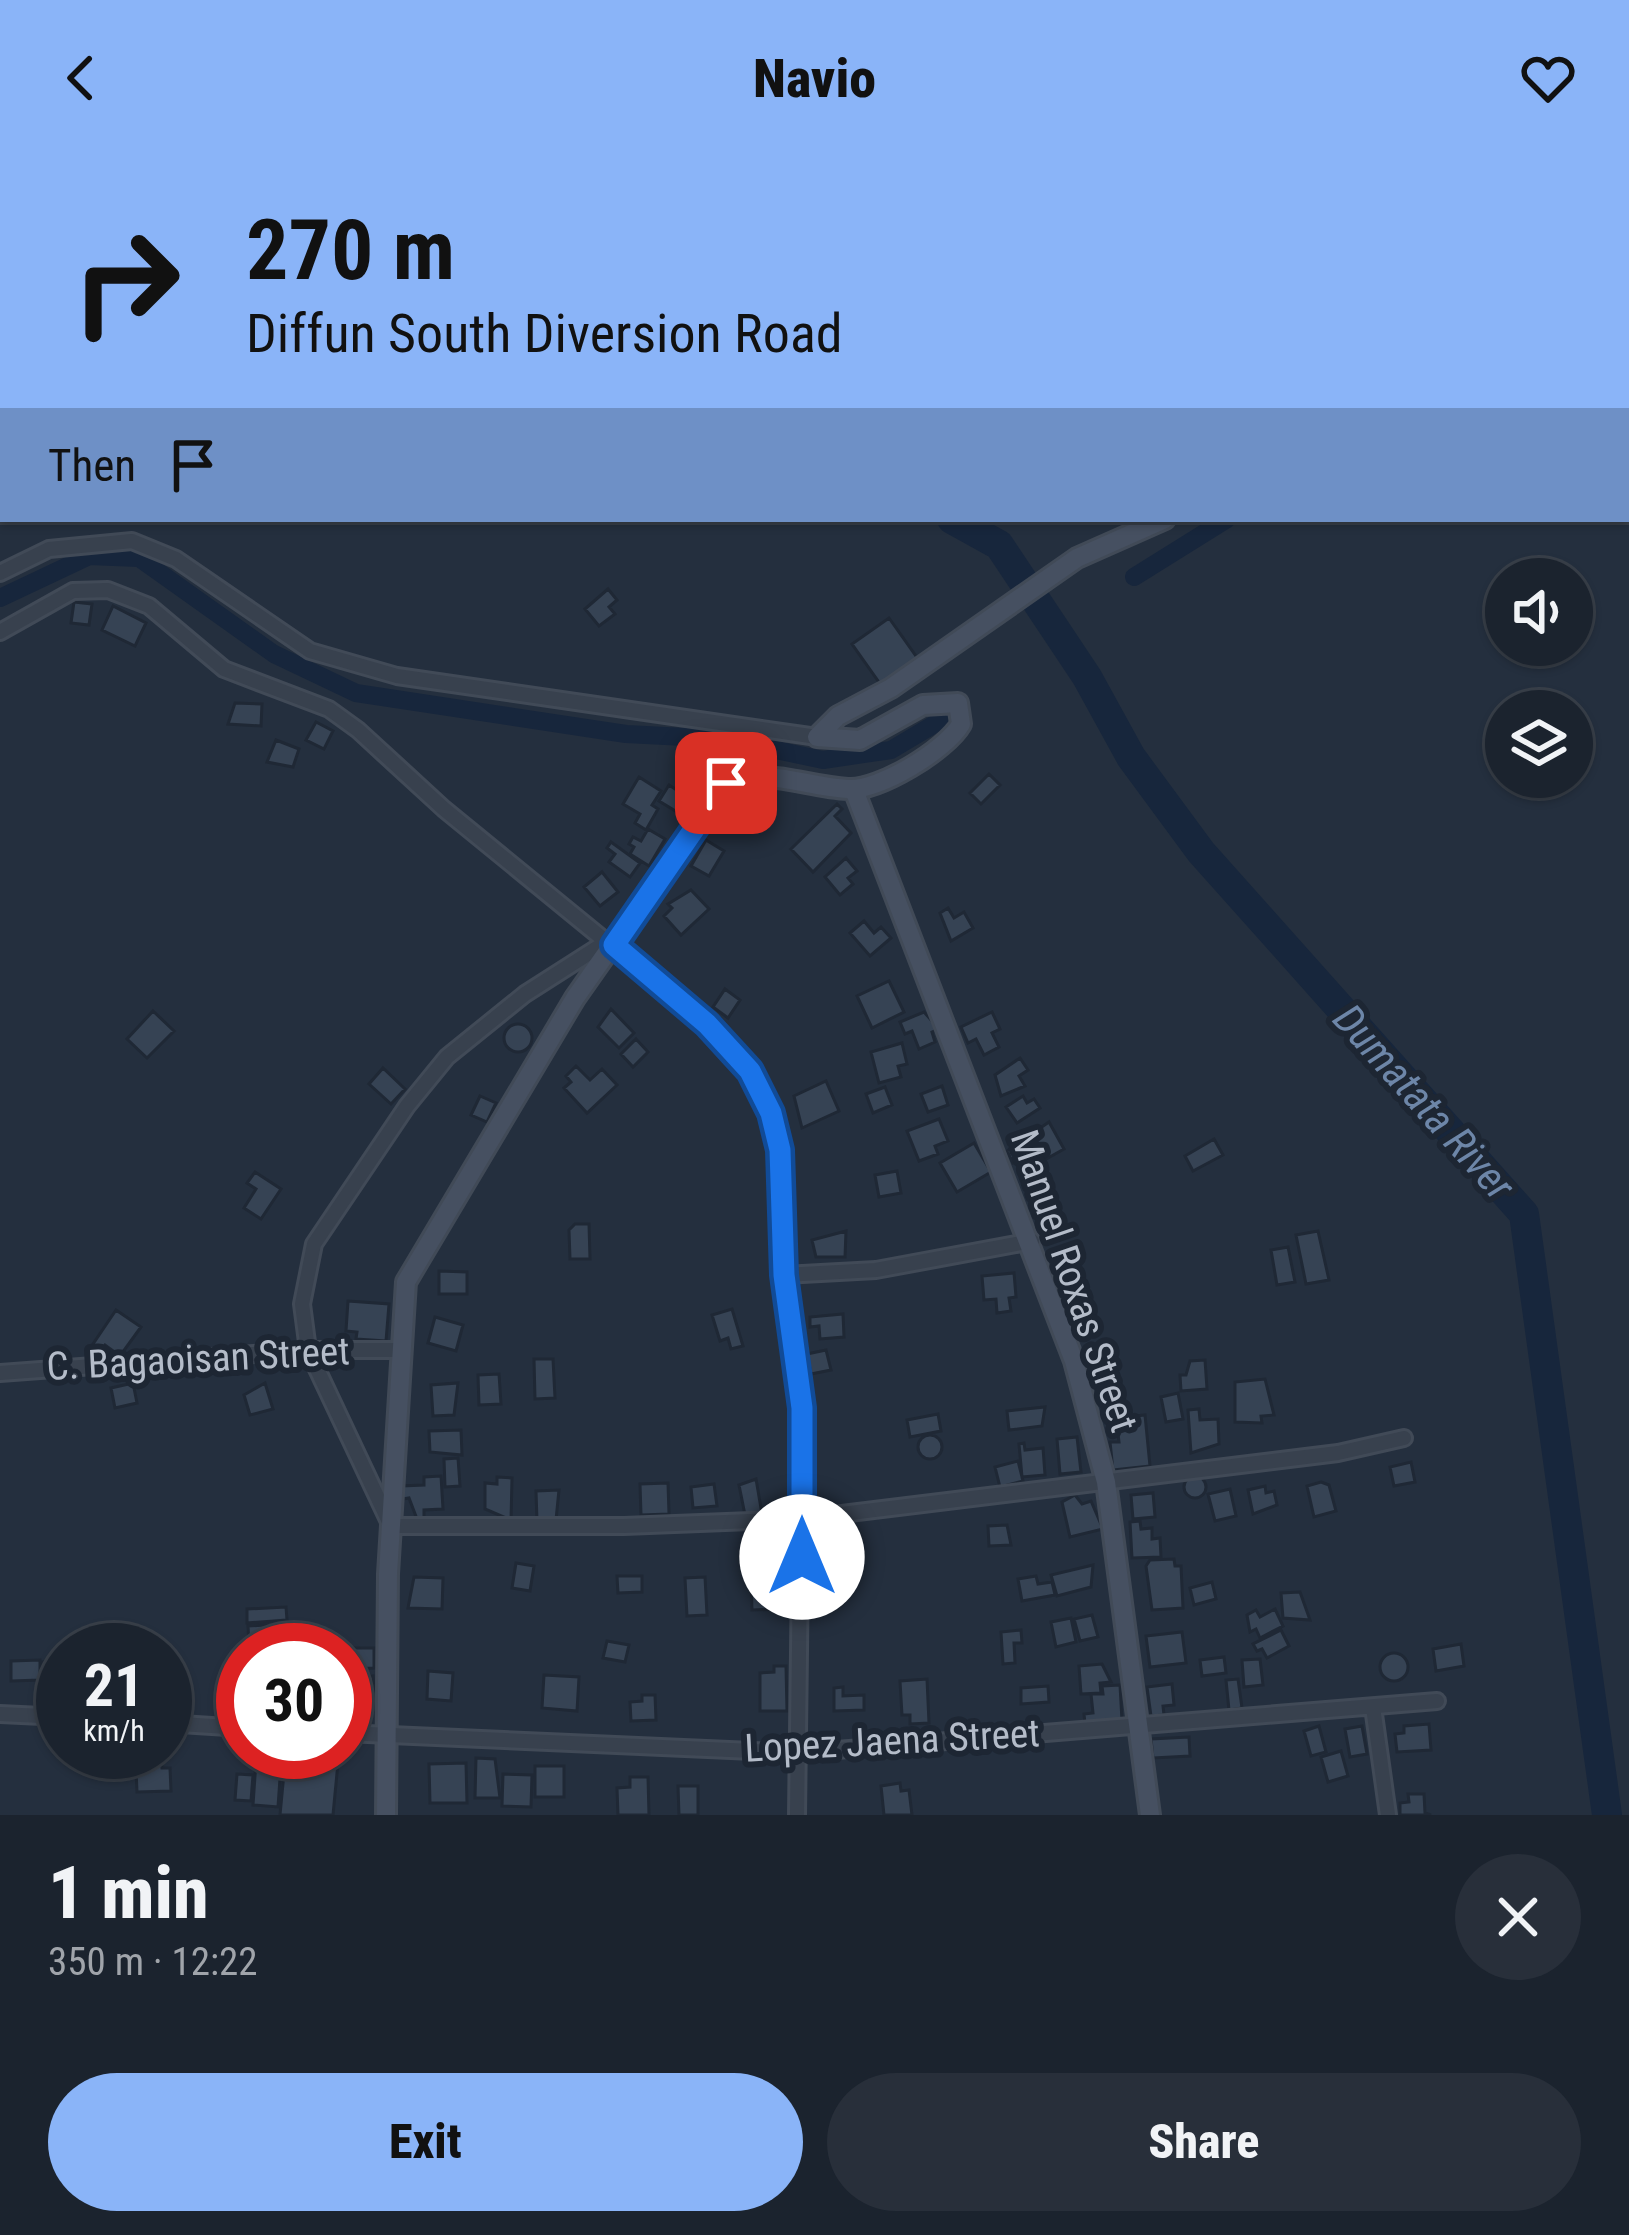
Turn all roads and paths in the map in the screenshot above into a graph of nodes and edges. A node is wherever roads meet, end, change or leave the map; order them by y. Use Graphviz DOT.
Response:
graph roads {
  1 [pos="1158,522"];
  2 [pos="0,573"];
  3 [pos="0,632"];
  4 [pos="817,737"];
  5 [pos="854,790"];
  6 [pos="611,943"];
  7 [pos="1032,1240"];
  8 [pos="784,1275"];
  9 [pos="308,1350"];
  10 [pos="397,1350"];
  11 [pos="0,1373"];
  12 [pos="1404,1438"];
  13 [pos="1106,1481"];
  14 [pos="801,1519"];
  15 [pos="391,1526"];
  16 [pos="1437,1701"];
  17 [pos="1373,1707"];
  18 [pos="0,1714"];
  19 [pos="36,1716"];
  20 [pos="1137,1725"];
  21 [pos="372,1735"];
  22 [pos="389,1736"];
  23 [pos="800,1753"];
  24 [pos="386,1815"];
  25 [pos="797,1815"];
  26 [pos="1150,1815"];
  27 [pos="1388,1815"];
  1 -- 4 [label="street"];
  2 -- 4 [label="street"];
  3 -- 6 [label="street"];
  4 -- 5 [label="street"];
  5 -- 6 [label="street"];
  5 -- 7 [label="street, Manuel Roxas Street"];
  6 -- 8 [label="street"];
  6 -- 9 [label="street"];
  6 -- 10 [label="street"];
  7 -- 8 [label="street"];
  7 -- 13 [label="street, Manuel Roxas Street"];
  8 -- 14 [label="street"];
  9 -- 10 [label="street, C. Bagaoisan Street"];
  9 -- 11 [label="street, C. Bagaoisan Street"];
  9 -- 15 [label="street"];
  10 -- 15 [label="street"];
  12 -- 13 [label="street"];
  13 -- 14 [label="street"];
  13 -- 20 [label="street, Manuel Roxas Street"];
  14 -- 15 [label="street"];
  14 -- 23 [label="street"];
  15 -- 22 [label="street"];
  16 -- 17 [label="street, Lopez Jaena Street"];
  17 -- 20 [label="street, Lopez Jaena Street"];
  17 -- 27 [label="street"];
  18 -- 19 [label="street"];
  20 -- 23 [label="street, Lopez Jaena Street"];
  20 -- 26 [label="street, Manuel Roxas Street"];
  21 -- 22 [label="street, Lopez Jaena Street"];
  22 -- 23 [label="street, Lopez Jaena Street"];
  22 -- 24 [label="street"];
  23 -- 25 [label="street"];
}
